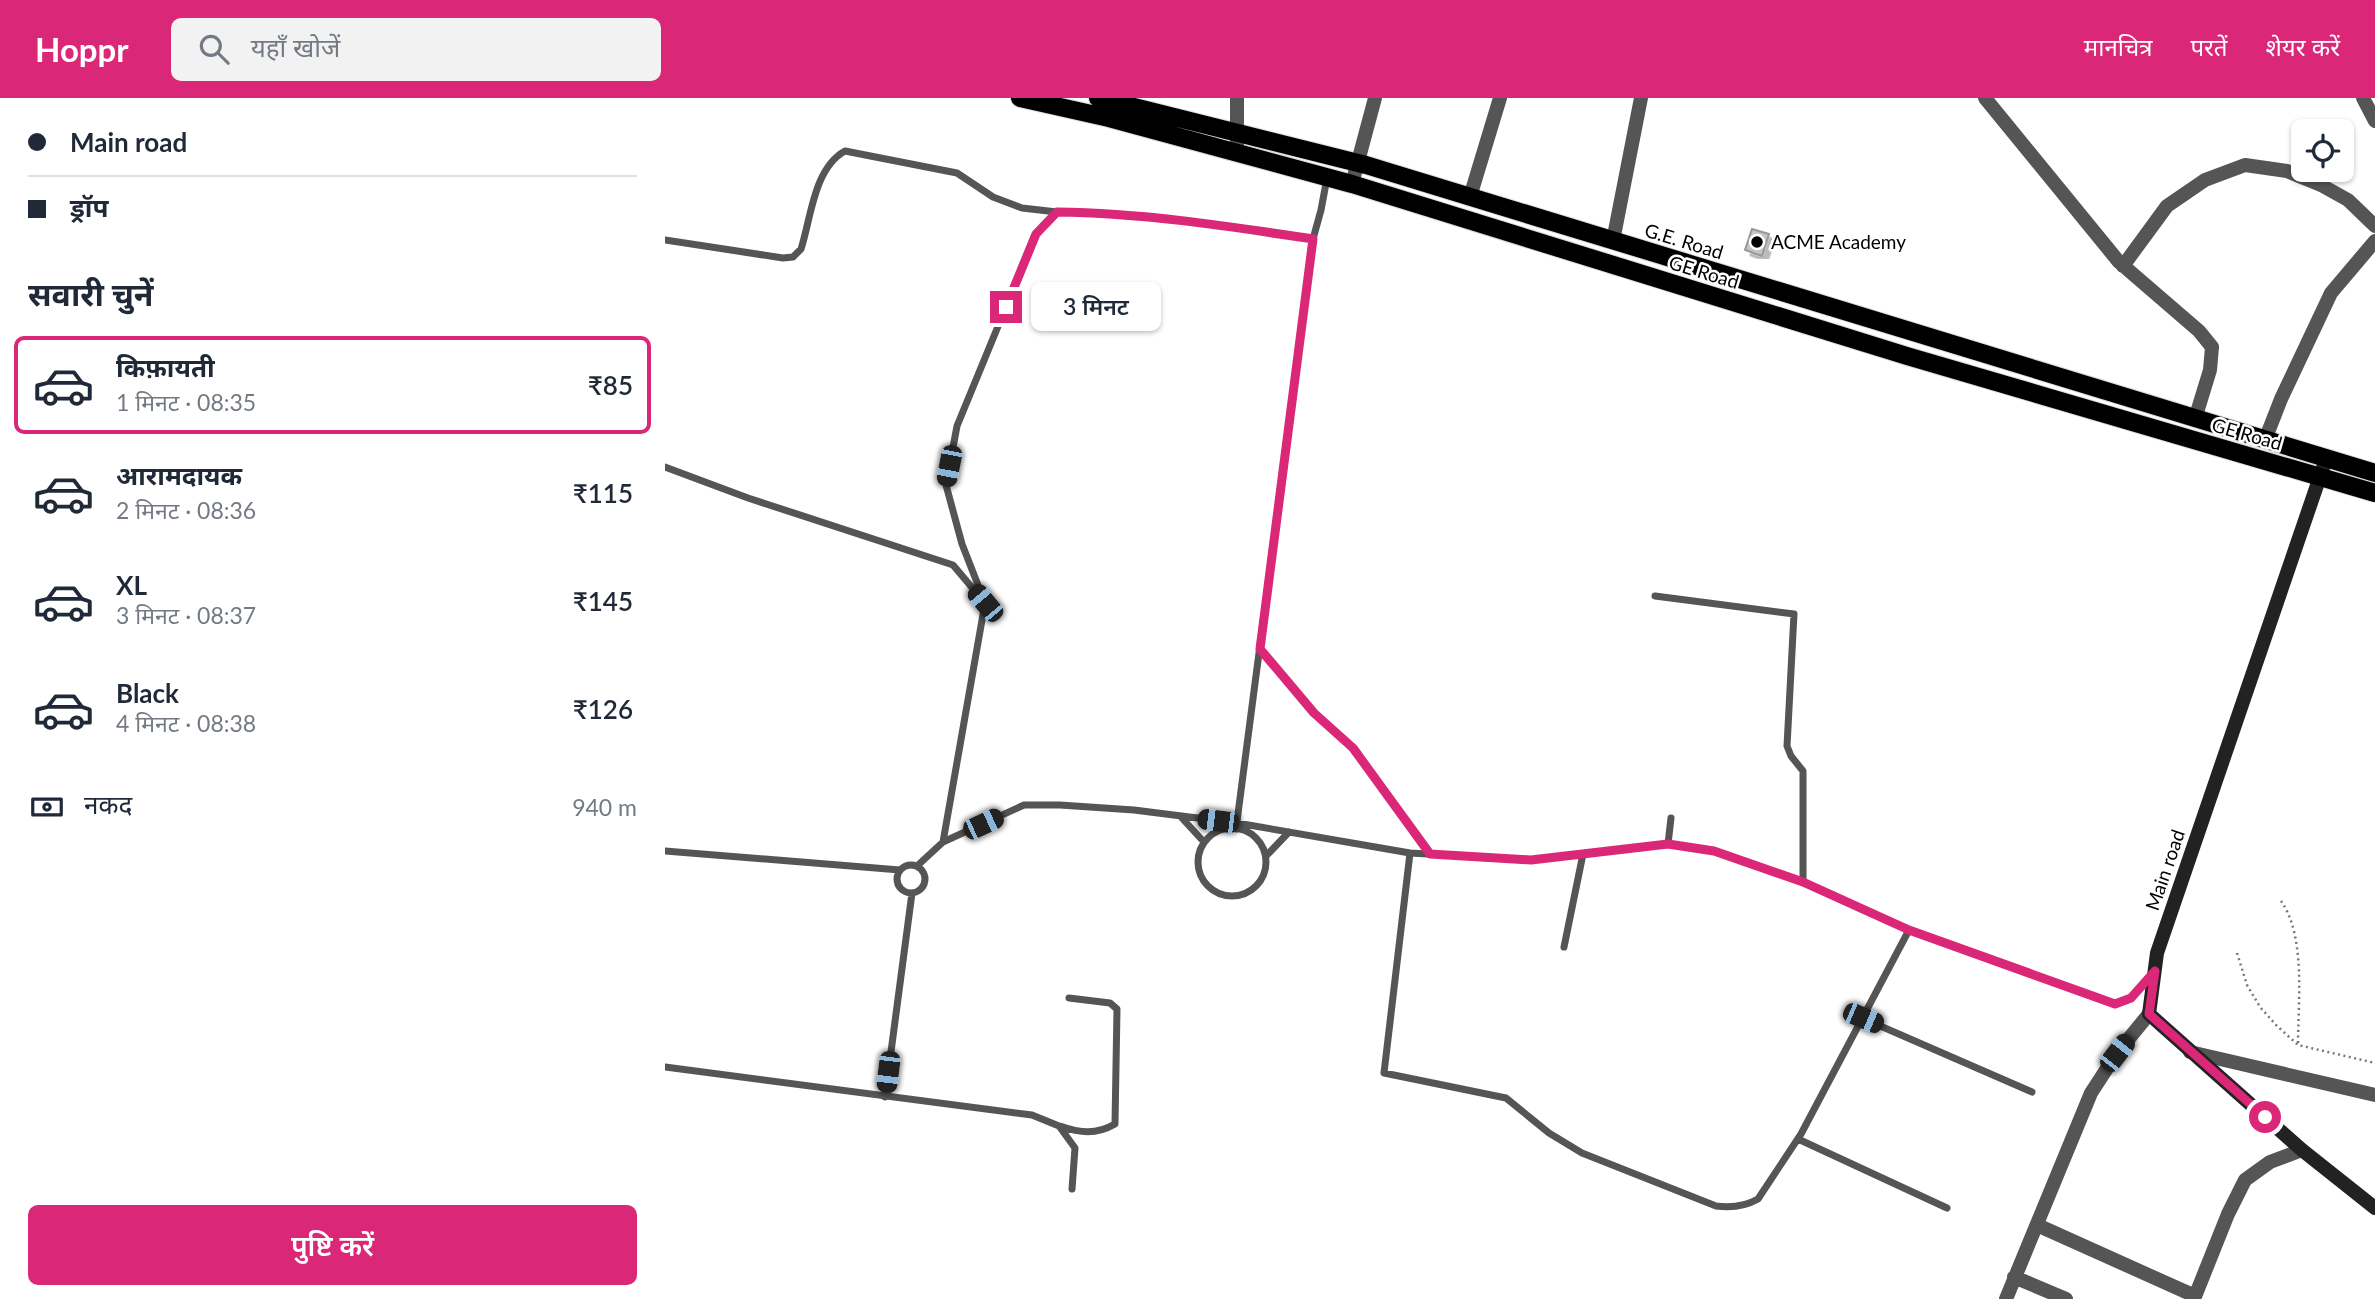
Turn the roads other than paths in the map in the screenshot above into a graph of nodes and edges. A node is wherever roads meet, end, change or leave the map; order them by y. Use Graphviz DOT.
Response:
graph roads {
  1 [pos="1020,98"];
  2 [pos="1098,98"];
  3 [pos="1237,98"];
  4 [pos="1375,98"];
  5 [pos="1500,98"];
  6 [pos="1641,98"];
  7 [pos="1985,98"];
  8 [pos="2363,98"];
  9 [pos="2375,121"];
  10 [pos="1237,132"];
  11 [pos="1237,153"];
  12 [pos="1359,163"];
  13 [pos="1327,177"];
  14 [pos="1352,184"];
  15 [pos="1470,197"];
  16 [pos="1057,212"];
  17 [pos="2375,226"];
  18 [pos="1313,239"];
  19 [pos="665,240"];
  20 [pos="1613,241"];
  21 [pos="2375,241"];
  22 [pos="2123,266"];
  23 [pos="2195,419"];
  24 [pos="2265,440"];
  25 [pos="2326,459"];
  26 [pos="665,467"];
  27 [pos="2375,473"];
  28 [pos="2320,477"];
  29 [pos="2375,493"];
  30 [pos="1655,596"];
  31 [pos="985,603"];
  32 [pos="1260,649"];
  33 [pos="1181,816"];
  34 [pos="1671,818"];
  35 [pos="1236,826"];
  36 [pos="1289,832"];
  37 [pos="943,842"];
  38 [pos="1204,842"];
  39 [pos="1668,844"];
  40 [pos="665,851"];
  41 [pos="1410,853"];
  42 [pos="1430,854"];
  43 [pos="1583,854"];
  44 [pos="1265,856"];
  45 [pos="917,866"];
  46 [pos="900,870"];
  47 [pos="1803,882"];
  48 [pos="912,893"];
  49 [pos="1909,930"];
  50 [pos="1564,947"];
  51 [pos="2155,971"];
  52 [pos="1069,998"];
  53 [pos="2149,1014"];
  54 [pos="1863,1018"];
  55 [pos="2190,1052"];
  56 [pos="665,1067"];
  57 [pos="2032,1091"];
  58 [pos="2375,1095"];
  59 [pos="885,1097"];
  60 [pos="1059,1126"];
  61 [pos="1798,1139"];
  62 [pos="2302,1150"];
  63 [pos="1072,1189"];
  64 [pos="1947,1208"];
  65 [pos="2375,1208"];
  66 [pos="2037,1225"];
  67 [pos="2014,1277"];
  68 [pos="2195,1298"];
  69 [pos="2006,1299"];
  70 [pos="2066,1299"];
  1 -- 11 [label="main road, GE Road"];
  2 -- 10 [label="main road, G.E. Road"];
  3 -- 10 [label="street"];
  4 -- 12 [label="street"];
  5 -- 15 [label="street"];
  6 -- 20 [label="street"];
  7 -- 22 [label="street"];
  8 -- 9 [label="street"];
  10 -- 11 [label="street"];
  10 -- 12 [label="main road, G.E. Road"];
  11 -- 13 [label="main road, GE Road"];
  12 -- 14 [label="street"];
  12 -- 15 [label="main road, G.E. Road"];
  13 -- 14 [label="main road, GE Road"];
  13 -- 18 [label="lane"];
  14 -- 28 [label="main road, GE Road"];
  15 -- 20 [label="main road, G.E. Road"];
  16 -- 18 [label="lane"];
  16 -- 19 [label="lane"];
  16 -- 31 [label="lane"];
  17 -- 22 [label="street"];
  18 -- 32 [label="lane"];
  20 -- 23 [label="main road, G.E. Road"];
  21 -- 24 [label="street"];
  22 -- 23 [label="street"];
  23 -- 24 [label="main road, G.E. Road"];
  24 -- 25 [label="main road, G.E. Road"];
  25 -- 27 [label="main road, G.E. Road"];
  25 -- 28 [label="street, Main road"];
  26 -- 31 [label="lane"];
  28 -- 29 [label="main road, GE Road"];
  28 -- 51 [label="street, Main road"];
  30 -- 47 [label="lane"];
  31 -- 37 [label="lane"];
  32 -- 35 [label="lane"];
  32 -- 42 [label="lane"];
  33 -- 35 [label="lane"];
  33 -- 37 [label="lane"];
  33 -- 38 [label="lane"];
  34 -- 39 [label="lane"];
  35 -- 36 [label="lane"];
  35 -- 38 [label="lane"];
  35 -- 44 [label="lane"];
  36 -- 41 [label="lane"];
  36 -- 44 [label="lane"];
  37 -- 45 [label="lane"];
  38 -- 44 [label="lane"];
  39 -- 43 [label="lane"];
  39 -- 47 [label="lane"];
  40 -- 46 [label="lane"];
  41 -- 42 [label="lane"];
  41 -- 61 [label="lane"];
  42 -- 43 [label="lane"];
  43 -- 50 [label="lane"];
  45 -- 46 [label="lane"];
  45 -- 48 [label="lane"];
  46 -- 48 [label="lane"];
  47 -- 49 [label="lane"];
  48 -- 59 [label="lane"];
  49 -- 51 [label="lane"];
  49 -- 54 [label="lane"];
  51 -- 53 [label="street, Main road"];
  52 -- 60 [label="lane"];
  53 -- 55 [label="street"];
  53 -- 66 [label="street"];
  54 -- 57 [label="lane"];
  54 -- 61 [label="lane"];
  55 -- 58 [label="street"];
  55 -- 62 [label="street"];
  56 -- 59 [label="lane"];
  59 -- 60 [label="lane"];
  60 -- 63 [label="lane"];
  61 -- 64 [label="lane"];
  62 -- 65 [label="street"];
  62 -- 68 [label="street"];
  66 -- 67 [label="street"];
  66 -- 68 [label="street"];
  67 -- 69 [label="street"];
  67 -- 70 [label="street"];
}
